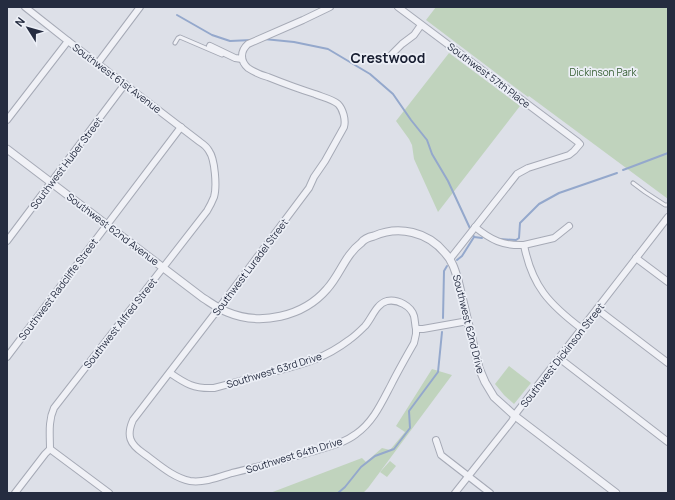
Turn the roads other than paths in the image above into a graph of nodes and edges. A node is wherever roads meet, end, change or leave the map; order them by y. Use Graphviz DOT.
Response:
graph roads {
  1 [pos="25,7"];
  2 [pos="140,7"];
  3 [pos="330,7"];
  4 [pos="398,7"];
  5 [pos="421,25"];
  6 [pos="68,41"];
  7 [pos="175,43"];
  8 [pos="210,46"];
  9 [pos="392,54"];
  10 [pos="242,60"];
  11 [pos="98,63"];
  12 [pos="126,84"];
  13 [pos="7,120"];
  14 [pos="181,127"];
  15 [pos="7,149"];
  16 [pos="209,150"];
  17 [pos="51,183"];
  18 [pos="633,183"];
  19 [pos="668,205"];
  20 [pos="668,217"];
  21 [pos="106,225"];
  22 [pos="569,226"];
  23 [pos="475,227"];
  24 [pos="7,241"];
  25 [pos="524,245"];
  26 [pos="636,258"];
  27 [pos="450,259"];
  28 [pos="163,267"];
  29 [pos="668,282"];
  30 [pos="219,308"];
  31 [pos="598,309"];
  32 [pos="468,322"];
  33 [pos="416,329"];
  34 [pos="582,329"];
  35 [pos="7,357"];
  36 [pos="559,358"];
  37 [pos="668,363"];
  38 [pos="170,373"];
  39 [pos="515,416"];
  40 [pos="130,428"];
  41 [pos="436,440"];
  42 [pos="668,442"];
  43 [pos="50,449"];
  44 [pos="468,477"];
  45 [pos="15,493"];
  46 [pos="109,493"];
  47 [pos="455,493"];
  48 [pos="490,493"];
  49 [pos="616,493"];
  1 -- 6 [label="street, Southwest 61st Avenue"];
  2 -- 11 [label="street"];
  3 -- 10 [label="street"];
  4 -- 5 [label="street, Southwest 57th Place"];
  5 -- 9 [label="street"];
  5 -- 23 [label="street, Southwest 57th Place"];
  6 -- 11 [label="street, Southwest 61st Avenue"];
  6 -- 13 [label="street"];
  7 -- 10 [label="lane"];
  8 -- 10 [label="street"];
  10 -- 30 [label="street, Southwest Luradel Street"];
  11 -- 12 [label="street, Southwest 61st Avenue"];
  12 -- 14 [label="street, Southwest 61st Avenue"];
  12 -- 17 [label="street, Southwest Huber Street"];
  14 -- 16 [label="street, Southwest 61st Avenue"];
  14 -- 21 [label="street, Southwest Radcliffe Street"];
  15 -- 17 [label="street, Southwest 62nd Avenue"];
  16 -- 28 [label="street, Southwest Alfred Street"];
  17 -- 21 [label="street, Southwest 62nd Avenue"];
  17 -- 24 [label="street, Southwest Huber Street"];
  18 -- 19 [label="lane"];
  20 -- 26 [label="street, Southwest Dickinson Street"];
  21 -- 28 [label="street, Southwest 62nd Avenue"];
  21 -- 35 [label="street, Southwest Radcliffe Street"];
  22 -- 25 [label="street"];
  23 -- 25 [label="street"];
  23 -- 27 [label="street"];
  25 -- 34 [label="street"];
  26 -- 29 [label="street"];
  26 -- 31 [label="street, Southwest Dickinson Street"];
  27 -- 30 [label="street, Southwest 62nd Drive"];
  27 -- 32 [label="street, Southwest 62nd Drive"];
  28 -- 30 [label="street, Southwest 62nd Avenue"];
  28 -- 43 [label="street, Southwest Alfred Street"];
  30 -- 38 [label="street, Southwest Luradel Street"];
  31 -- 34 [label="street, Southwest Dickinson Street"];
  31 -- 37 [label="street"];
  32 -- 33 [label="street"];
  32 -- 39 [label="street, Southwest 62nd Drive"];
  33 -- 38 [label="street, Southwest 63rd Drive"];
  33 -- 40 [label="street, Southwest 64th Drive"];
  34 -- 36 [label="street, Southwest Dickinson Street"];
  36 -- 39 [label="street, Southwest Dickinson Street"];
  36 -- 42 [label="street"];
  38 -- 40 [label="street, Southwest Luradel Street"];
  39 -- 44 [label="street, Southwest Dickinson Street"];
  39 -- 49 [label="street"];
  41 -- 44 [label="street"];
  43 -- 45 [label="street"];
  43 -- 46 [label="street"];
  44 -- 47 [label="street, Southwest Dickinson Street"];
  44 -- 48 [label="street"];
}
